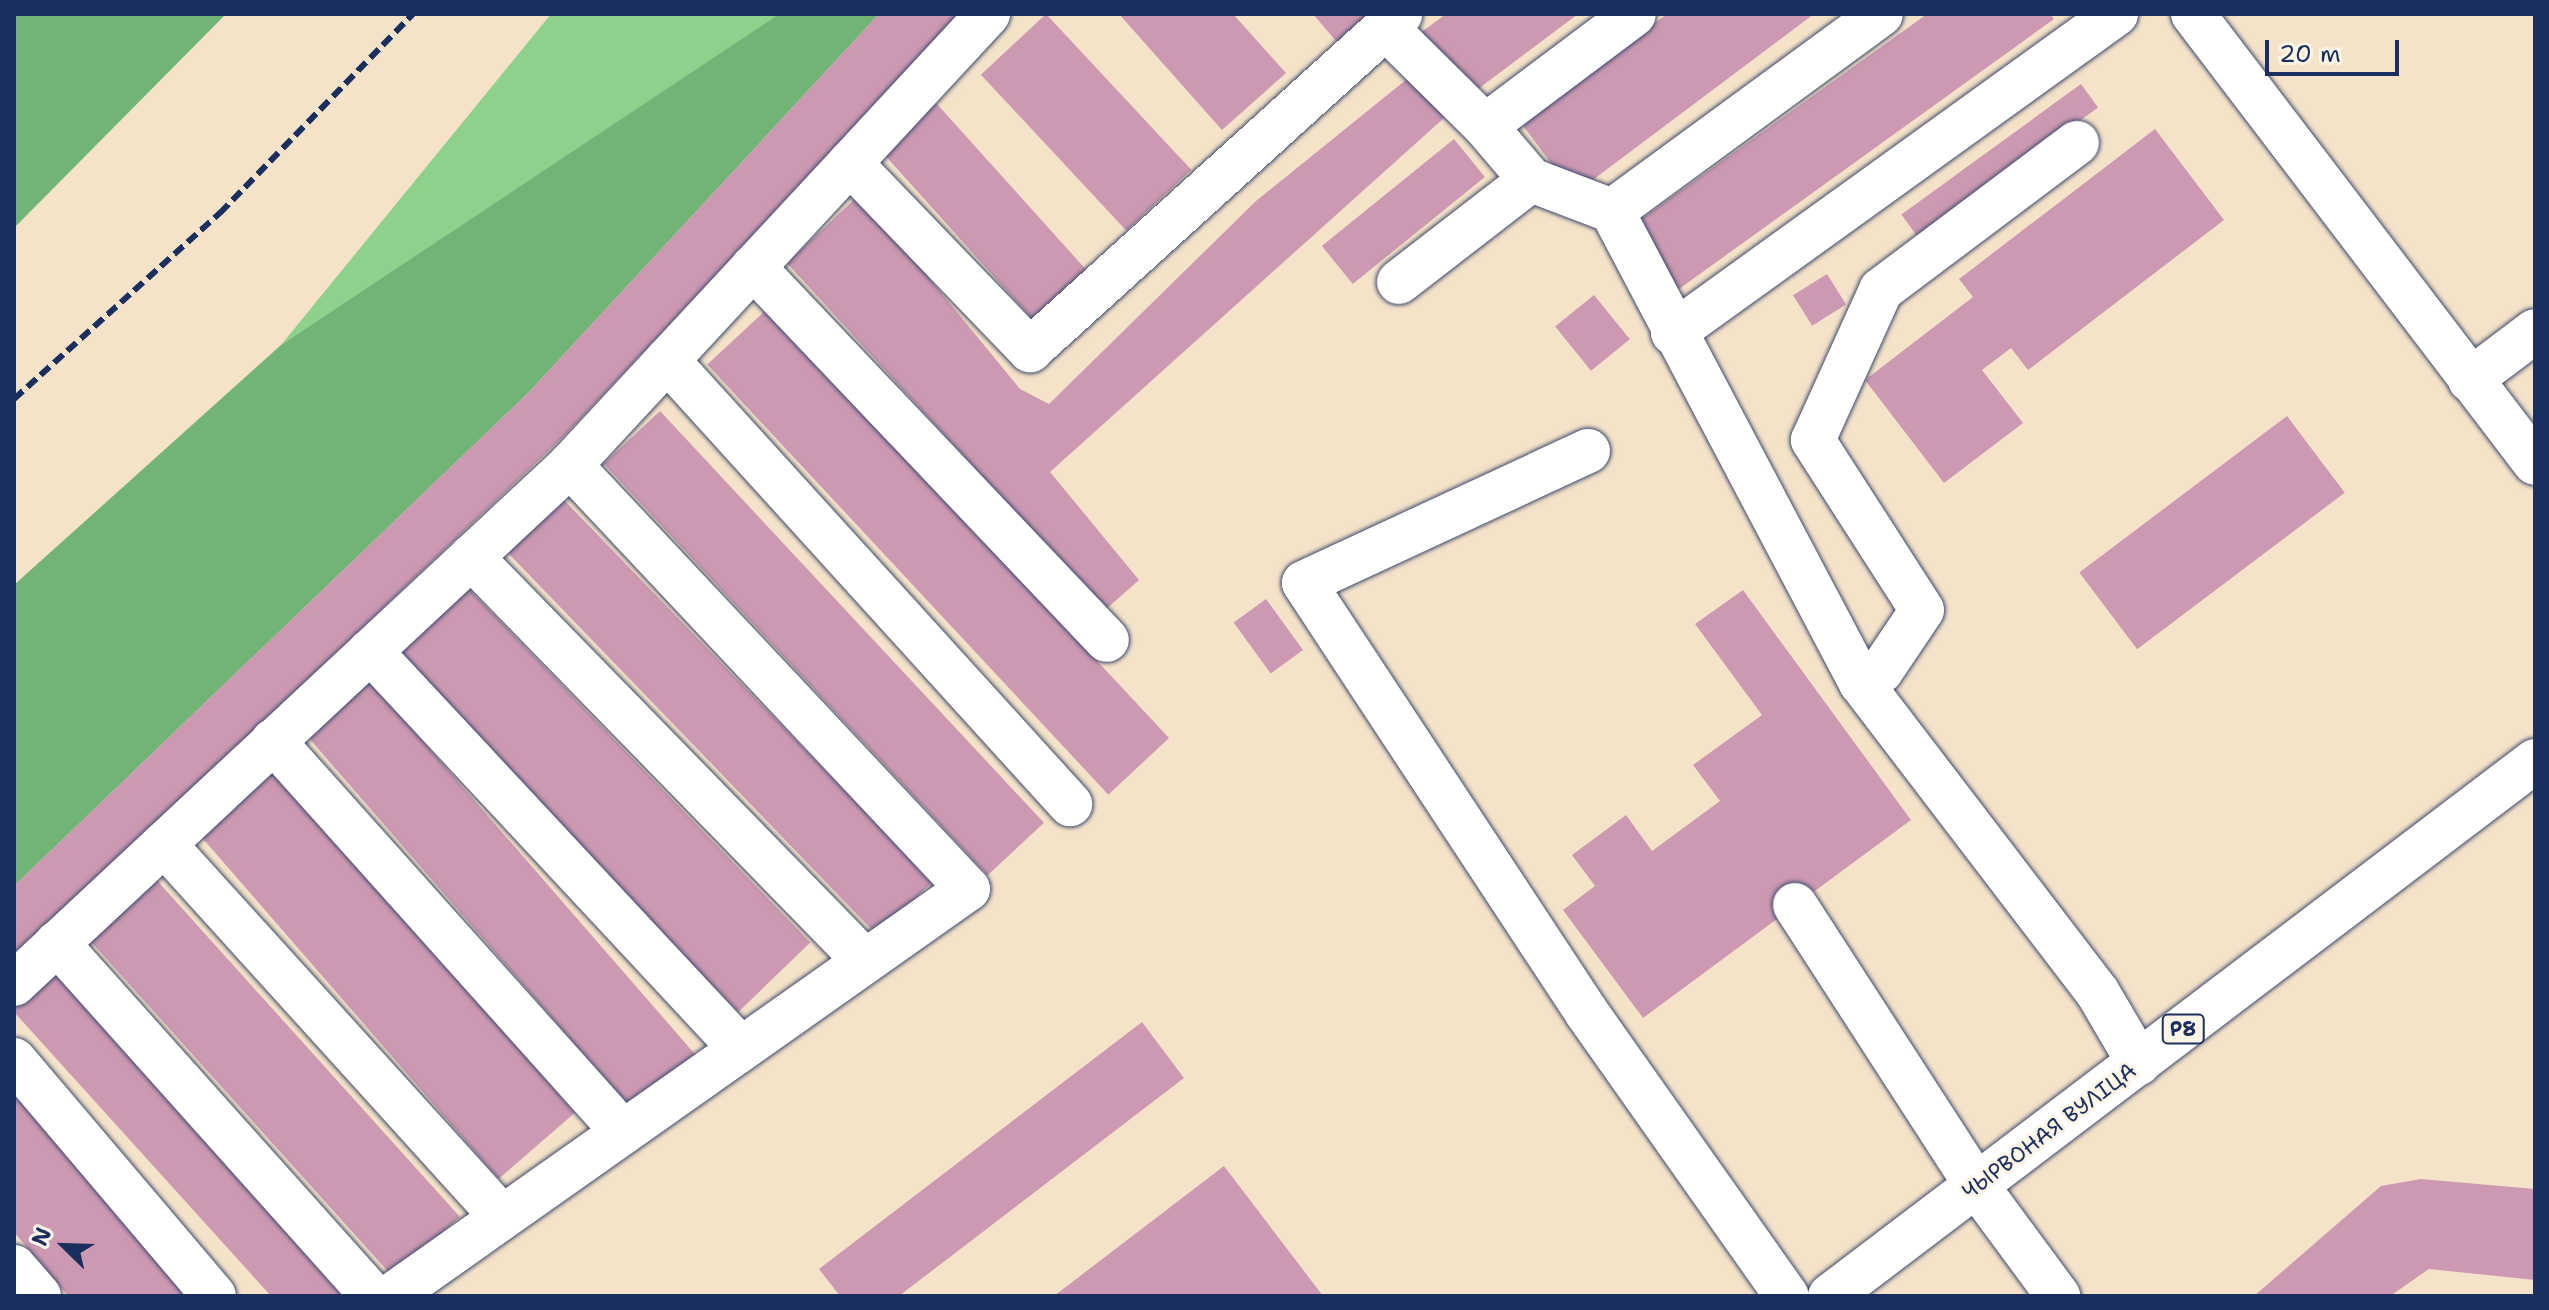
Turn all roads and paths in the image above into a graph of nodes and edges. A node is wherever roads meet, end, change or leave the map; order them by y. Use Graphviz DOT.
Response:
graph roads {
  1 [pos="988,14"];
  2 [pos="1634,14"];
  3 [pos="1881,14"];
  4 [pos="2116,14"];
  5 [pos="2193,14"];
  6 [pos="1393,21"];
  7 [pos="1485,126"];
  8 [pos="2077,143"];
  9 [pos="850,163"];
  10 [pos="1531,180"];
  11 [pos="1612,211"];
  12 [pos="753,267"];
  13 [pos="1399,282"];
  14 [pos="2535,331"];
  15 [pos="1673,333"];
  16 [pos="667,360"];
  17 [pos="2470,380"];
  18 [pos="1588,451"];
  19 [pos="2535,463"];
  20 [pos="570,465"];
  21 [pos="471,557"];
  22 [pos="1107,640"];
  23 [pos="370,651"];
  24 [pos="1861,683"];
  25 [pos="273,741"];
  26 [pos="2535,761"];
  27 [pos="1070,804"];
  28 [pos="164,844"];
  29 [pos="1795,905"];
  30 [pos="57,943"];
  31 [pos="865,961"];
  32 [pos="14,984"];
  33 [pos="741,1049"];
  34 [pos="14,1060"];
  35 [pos="2139,1063"];
  36 [pos="623,1132"];
  37 [pos="1977,1186"];
  38 [pos="502,1217"];
  39 [pos="14,1267"];
  40 [pos="39,1296"];
  41 [pos="214,1296"];
  42 [pos="373,1296"];
  43 [pos="391,1296"];
  44 [pos="1787,1296"];
  45 [pos="1830,1296"];
  46 [pos="2058,1296"];
  1 -- 9 [label="main road"];
  2 -- 7 [label="main road"];
  3 -- 11 [label="main road"];
  4 -- 15 [label="main road"];
  5 -- 17 [label="main road"];
  6 -- 7 [label="main road"];
  6 -- 9 [label="main road"];
  7 -- 10 [label="main road"];
  8 -- 24 [label="main road"];
  9 -- 12 [label="main road"];
  10 -- 11 [label="main road"];
  10 -- 13 [label="main road"];
  11 -- 15 [label="main road"];
  12 -- 16 [label="main road"];
  12 -- 22 [label="main road"];
  14 -- 17 [label="main road"];
  15 -- 24 [label="main road"];
  16 -- 20 [label="main road"];
  16 -- 27 [label="main road"];
  17 -- 19 [label="main road"];
  18 -- 44 [label="main road"];
  20 -- 21 [label="main road"];
  20 -- 31 [label="main road"];
  21 -- 23 [label="main road"];
  21 -- 31 [label="main road"];
  23 -- 25 [label="main road"];
  23 -- 33 [label="main road"];
  24 -- 35 [label="main road"];
  25 -- 28 [label="main road"];
  25 -- 36 [label="main road"];
  26 -- 35 [label="main road, ЧЫРВОНАЯ ВУЛІЦА / Р8"];
  28 -- 30 [label="main road"];
  28 -- 38 [label="main road"];
  29 -- 37 [label="main road"];
  30 -- 32 [label="main road"];
  30 -- 42 [label="main road"];
  31 -- 33 [label="main road"];
  33 -- 36 [label="main road"];
  34 -- 41 [label="main road"];
  35 -- 37 [label="main road, ЧЫРВОНАЯ ВУЛІЦА / Р8"];
  36 -- 38 [label="main road"];
  37 -- 45 [label="main road, ЧЫРВОНАЯ ВУЛІЦА / Р8"];
  37 -- 46 [label="main road"];
  38 -- 43 [label="main road"];
  39 -- 40 [label="main road"];
}
